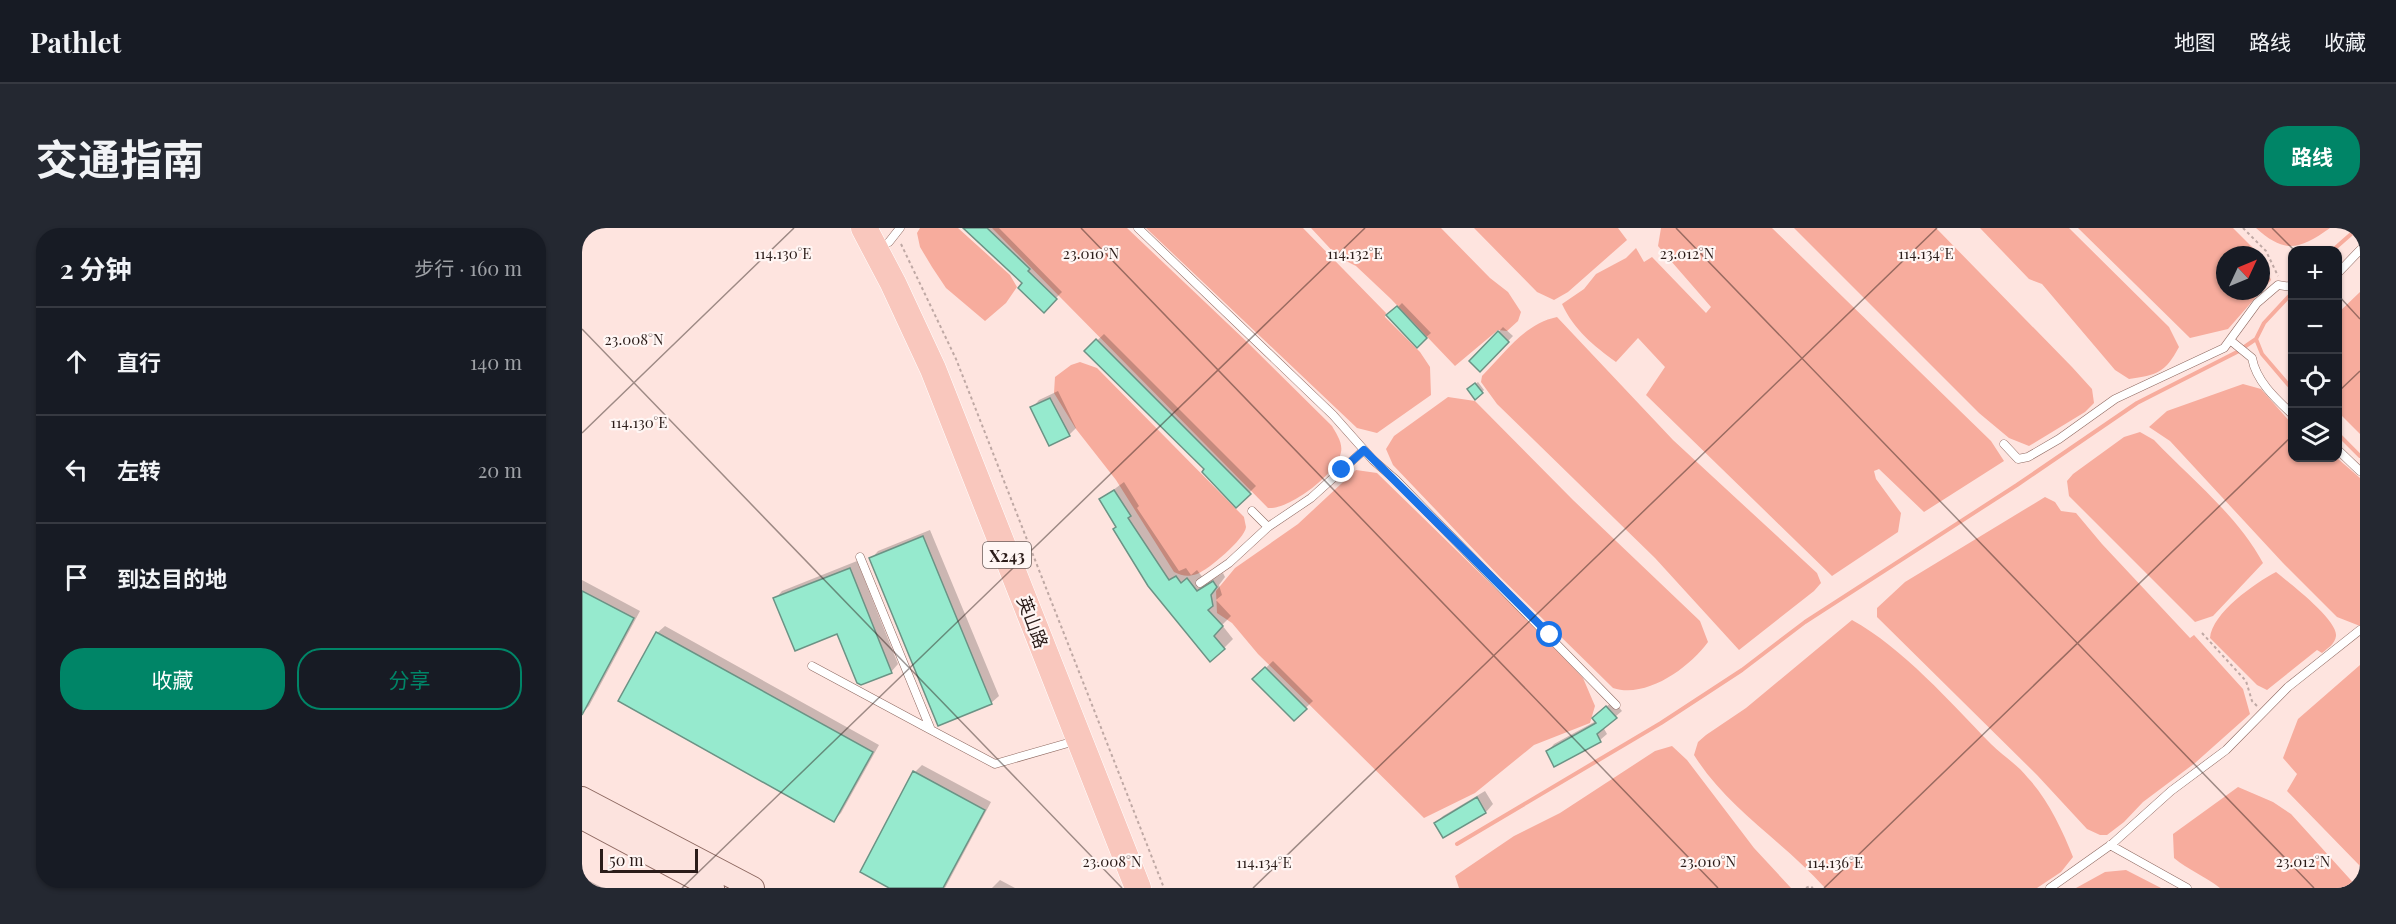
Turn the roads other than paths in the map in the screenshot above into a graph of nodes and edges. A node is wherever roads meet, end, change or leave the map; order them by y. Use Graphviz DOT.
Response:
graph roads {
  1 [pos="864,228"];
  2 [pos="1138,228"];
  3 [pos="892,233"];
  4 [pos="2360,250"];
  5 [pos="2342,268"];
  6 [pos="2288,286"];
  7 [pos="2232,342"];
  8 [pos="2288,410"];
  9 [pos="2004,444"];
  10 [pos="1364,450"];
  11 [pos="2342,455"];
  12 [pos="2360,471"];
  13 [pos="1252,511"];
  14 [pos="1268,526"];
  15 [pos="860,556"];
  16 [pos="1200,583"];
  17 [pos="2360,630"];
  18 [pos="812,666"];
  19 [pos="1616,705"];
  20 [pos="931,730"];
  21 [pos="1080,739"];
  22 [pos="582,798"];
  23 [pos="582,818"];
  24 [pos="2110,845"];
  25 [pos="713,888"];
  26 [pos="753,888"];
  27 [pos="1138,888"];
  28 [pos="1154,888"];
  29 [pos="2050,888"];
  30 [pos="2187,888"];
  1 -- 21 [label="main road, 英山路 / X243"];
  2 -- 10 [label="lane"];
  3 -- 28 [label="main road, 英山路 / X243"];
  4 -- 5 [label="lane"];
  6 -- 7 [label="lane"];
  7 -- 8 [label="lane"];
  7 -- 9 [label="lane"];
  10 -- 14 [label="lane"];
  10 -- 19 [label="lane"];
  11 -- 12 [label="lane"];
  13 -- 14 [label="lane"];
  14 -- 16 [label="lane"];
  15 -- 20 [label="lane"];
  17 -- 24 [label="lane"];
  18 -- 20 [label="lane"];
  20 -- 21 [label="lane"];
  21 -- 27 [label="main road, 英山路 / X243"];
  22 -- 26 [label="main road"];
  23 -- 25 [label="main road"];
  24 -- 29 [label="lane"];
  24 -- 30 [label="lane"];
}
